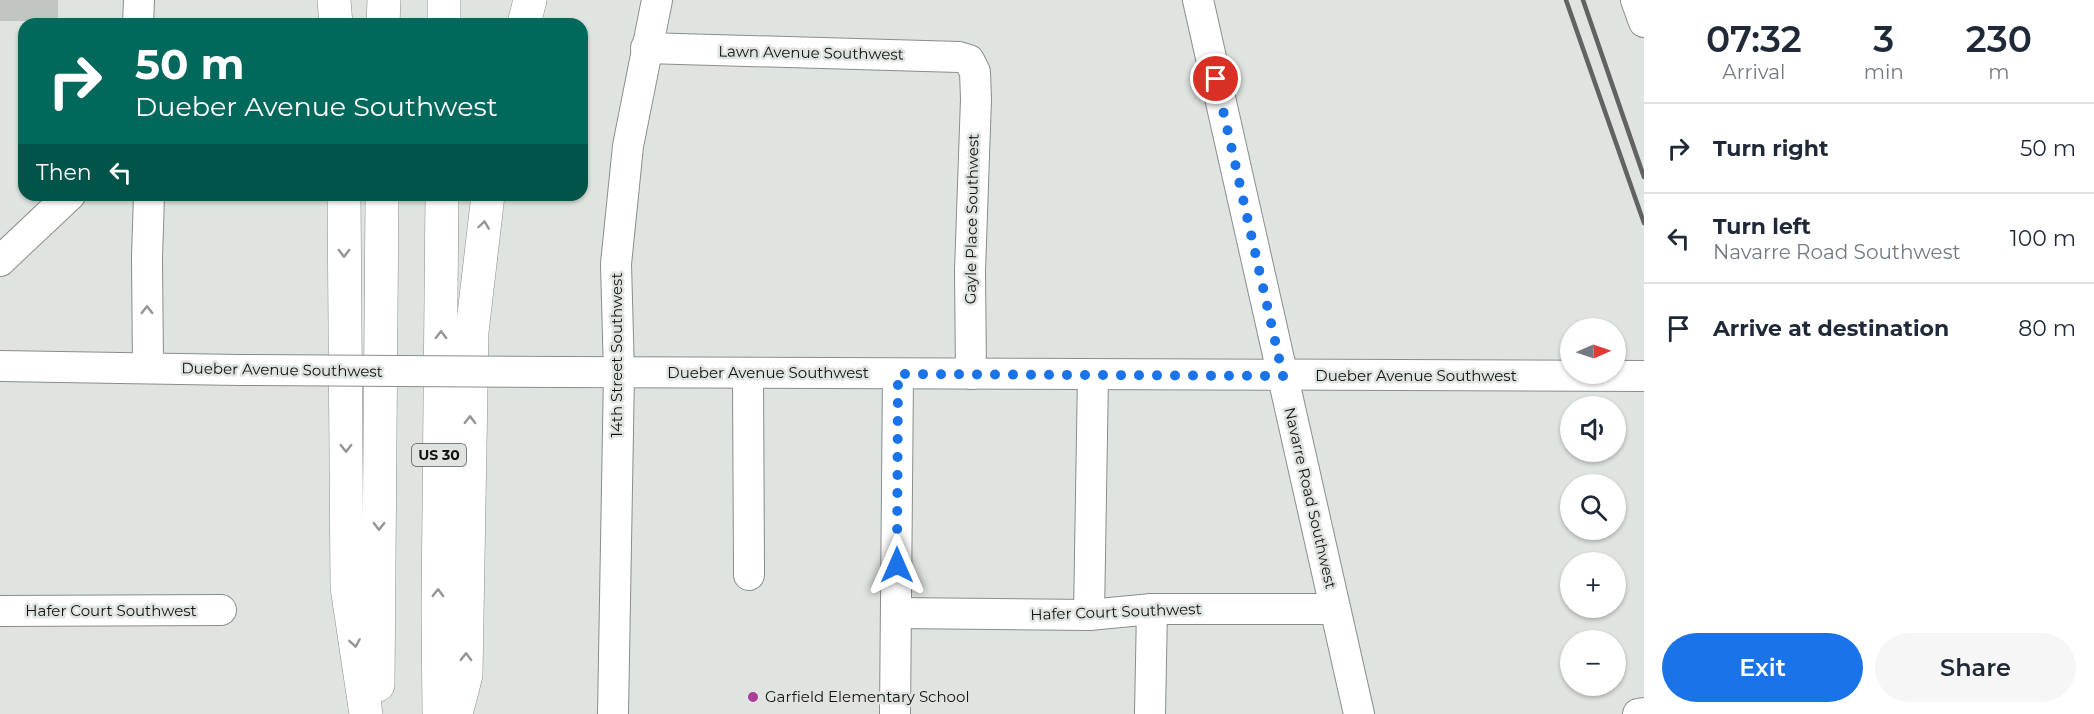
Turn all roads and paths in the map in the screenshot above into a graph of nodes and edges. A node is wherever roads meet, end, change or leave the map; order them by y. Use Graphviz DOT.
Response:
graph roads {
  1 [pos="139,0"];
  2 [pos="334,0"];
  3 [pos="384,0"];
  4 [pos="444,0"];
  5 [pos="530,0"];
  6 [pos="657,0"];
  7 [pos="1198,0"];
  8 [pos="1636,0"];
  9 [pos="138,18"];
  10 [pos="336,18"];
  11 [pos="383,18"];
  12 [pos="444,18"];
  13 [pos="526,18"];
  14 [pos="1644,22"];
  15 [pos="646,48"];
  16 [pos="973,64"];
  17 [pos="64,201"];
  18 [pos="149,201"];
  19 [pos="344,201"];
  20 [pos="382,201"];
  21 [pos="442,201"];
  22 [pos="487,201"];
  23 [pos="0,261"];
  24 [pos="0,366"];
  25 [pos="147,368"];
  26 [pos="619,373"];
  27 [pos="748,374"];
  28 [pos="898,374"];
  29 [pos="971,374"];
  30 [pos="1093,375"];
  31 [pos="1283,376"];
  32 [pos="1644,376"];
  33 [pos="749,575"];
  34 [pos="1152,609"];
  35 [pos="1335,609"];
  36 [pos="221,610"];
  37 [pos="0,611"];
  38 [pos="897,613"];
  39 [pos="1089,615"];
  40 [pos="1644,712"];
  41 [pos="366,714"];
  42 [pos="377,714"];
  43 [pos="439,714"];
  44 [pos="456,714"];
  45 [pos="613,714"];
  46 [pos="895,714"];
  47 [pos="1150,714"];
  48 [pos="1359,714"];
  49 [pos="1638,714"];
  1 -- 9 [label="street"];
  2 -- 10 [label="highway"];
  3 -- 11 [label="highway"];
  4 -- 12 [label="highway"];
  5 -- 13 [label="highway"];
  6 -- 15 [label="street, 14th Street Southwest"];
  7 -- 31 [label="street, Navarre Road Southwest"];
  8 -- 14 [label="street"];
  15 -- 16 [label="street, Lawn Avenue Southwest"];
  15 -- 26 [label="street, 14th Street Southwest"];
  16 -- 29 [label="street, Gayle Place Southwest"];
  17 -- 23 [label="street"];
  25 -- 18 [label="street, one-way"];
  19 -- 41 [label="highway, one-way"];
  20 -- 42 [label="highway, one-way"];
  43 -- 21 [label="highway, US 30, one-way"];
  44 -- 22 [label="highway, one-way"];
  24 -- 25 [label="street, Dueber Avenue Southwest"];
  25 -- 26 [label="street, Dueber Avenue Southwest, bridge"];
  26 -- 27 [label="street, Dueber Avenue Southwest"];
  26 -- 45 [label="street, 14th Street Southwest"];
  27 -- 28 [label="street, Dueber Avenue Southwest"];
  27 -- 33 [label="street"];
  28 -- 29 [label="street, Dueber Avenue Southwest"];
  28 -- 38 [label="street"];
  29 -- 30 [label="street, Dueber Avenue Southwest"];
  30 -- 31 [label="street, Dueber Avenue Southwest"];
  30 -- 39 [label="street"];
  31 -- 32 [label="street, Dueber Avenue Southwest"];
  31 -- 35 [label="street, Navarre Road Southwest"];
  34 -- 35 [label="street, Hafer Court Southwest"];
  34 -- 39 [label="street, Hafer Court Southwest"];
  34 -- 47 [label="street"];
  35 -- 48 [label="street, Navarre Road Southwest"];
  36 -- 37 [label="street, Hafer Court Southwest"];
  38 -- 39 [label="street, Hafer Court Southwest"];
  38 -- 46 [label="street"];
  40 -- 49 [label="street"];
}
